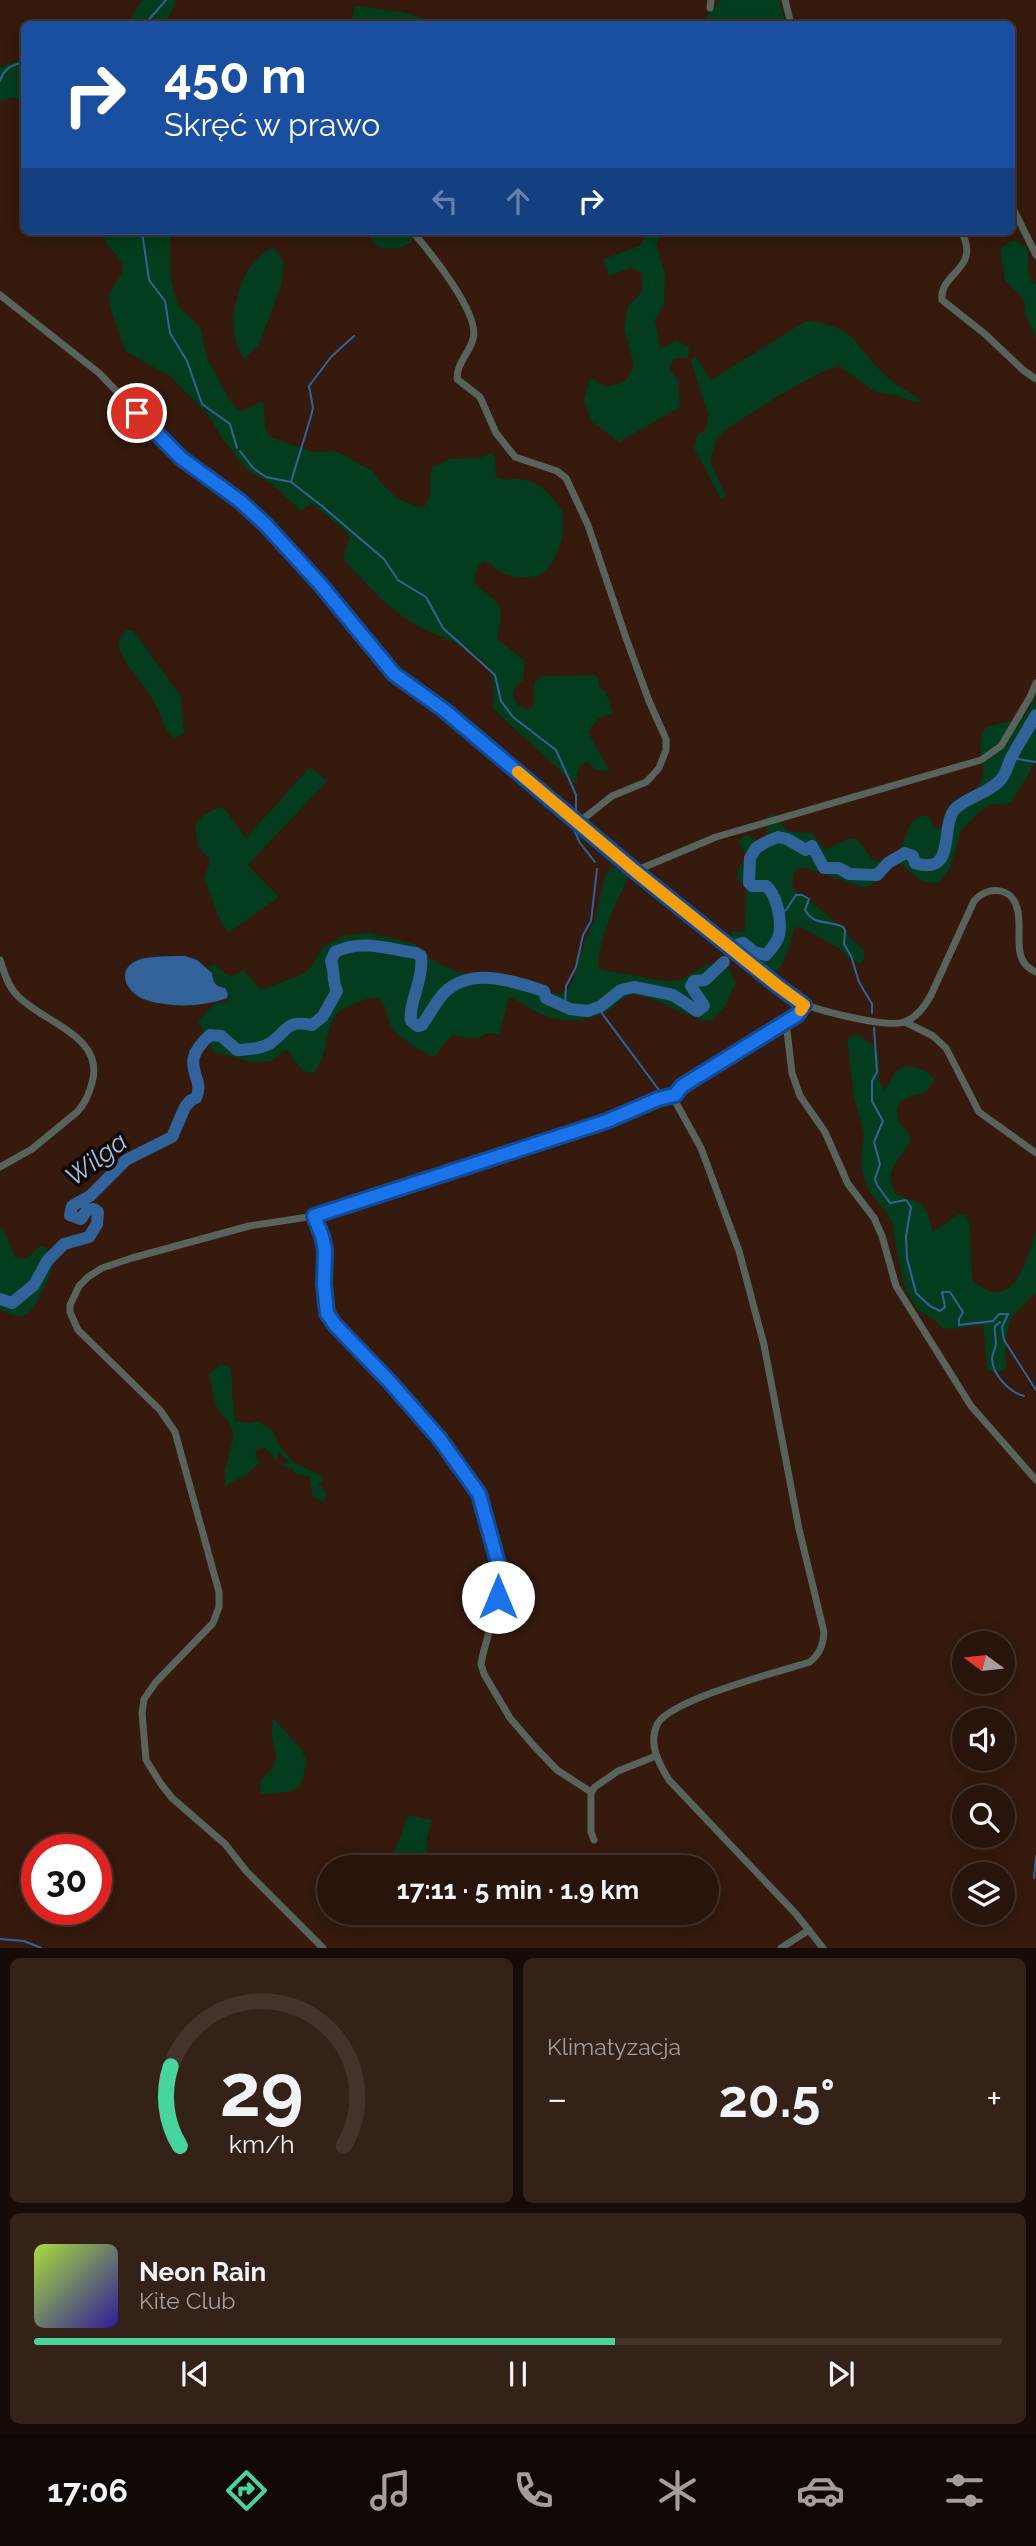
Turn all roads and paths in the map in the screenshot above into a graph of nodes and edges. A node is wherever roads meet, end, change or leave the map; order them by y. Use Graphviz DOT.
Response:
graph roads {
  1 [pos="785,0"];
  2 [pos="791,21"];
  3 [pos="1015,212"];
  4 [pos="415,235"];
  5 [pos="963,235"];
  6 [pos="1036,255"];
  7 [pos="0,295"];
  8 [pos="1036,379"];
  9 [pos="1036,683"];
  10 [pos="578,823"];
  11 [pos="635,871"];
  12 [pos="0,960"];
  13 [pos="1036,972"];
  14 [pos="804,1005"];
  15 [pos="786,1022"];
  16 [pos="905,1022"];
  17 [pos="675,1095"];
  18 [pos="1036,1153"];
  19 [pos="0,1167"];
  20 [pos="314,1216"];
  21 [pos="1036,1480"];
  22 [pos="656,1756"];
  23 [pos="591,1793"];
  24 [pos="594,1840"];
  25 [pos="809,1930"];
  26 [pos="323,1948"];
  27 [pos="781,1948"];
  28 [pos="822,1948"];
  1 -- 2 [label="street"];
  3 -- 6 [label="street"];
  4 -- 10 [label="street"];
  5 -- 8 [label="street"];
  7 -- 10 [label="street"];
  9 -- 11 [label="street"];
  10 -- 11 [label="street"];
  11 -- 14 [label="street"];
  12 -- 19 [label="street"];
  13 -- 16 [label="street"];
  14 -- 15 [label="street"];
  14 -- 16 [label="street"];
  15 -- 17 [label="street"];
  15 -- 21 [label="street"];
  16 -- 18 [label="street"];
  17 -- 20 [label="street"];
  17 -- 22 [label="street"];
  20 -- 23 [label="street"];
  20 -- 26 [label="street"];
  22 -- 23 [label="street"];
  22 -- 25 [label="street"];
  23 -- 24 [label="street"];
  25 -- 27 [label="street"];
  25 -- 28 [label="street"];
}
